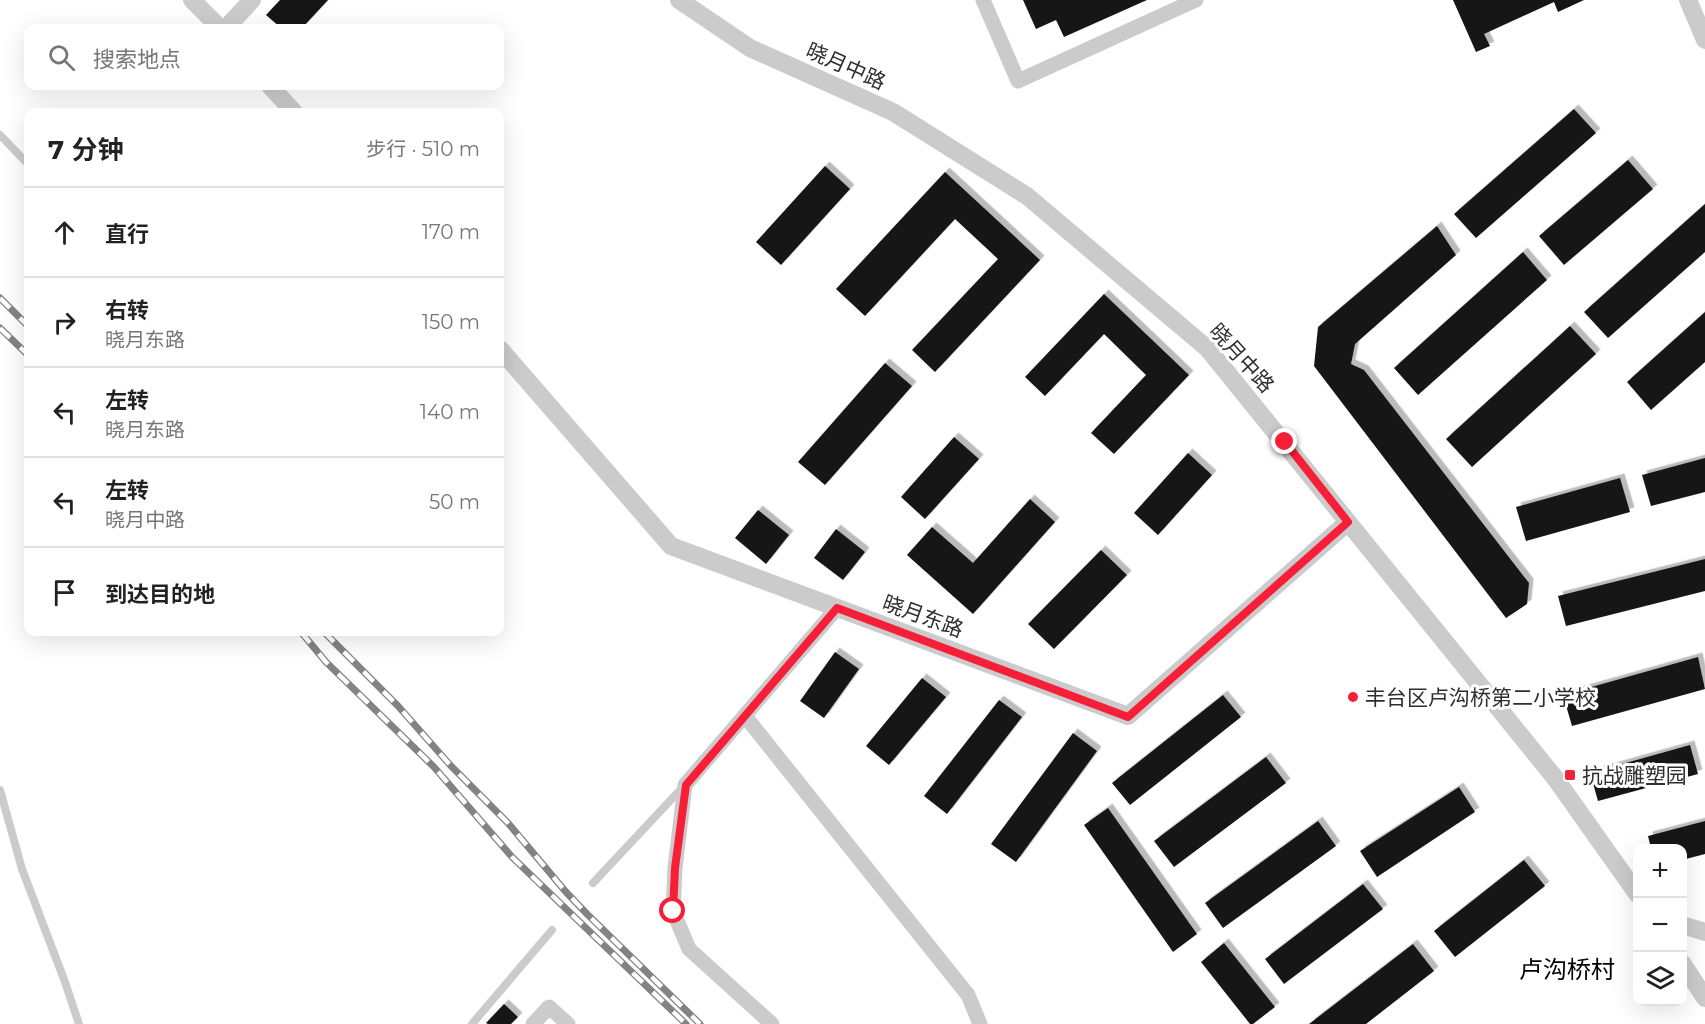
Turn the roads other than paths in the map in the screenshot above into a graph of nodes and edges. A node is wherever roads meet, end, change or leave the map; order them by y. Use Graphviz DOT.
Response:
graph roads {
  1 [pos="192,0"];
  2 [pos="252,0"];
  3 [pos="680,0"];
  4 [pos="983,0"];
  5 [pos="1196,0"];
  6 [pos="1688,0"];
  7 [pos="216,24"];
  8 [pos="230,24"];
  9 [pos="1705,40"];
  10 [pos="274,90"];
  11 [pos="290,108"];
  12 [pos="0,135"];
  13 [pos="24,160"];
  14 [pos="504,354"];
  15 [pos="1348,522"];
  16 [pos="837,608"];
  17 [pos="745,716"];
  18 [pos="686,785"];
  19 [pos="0,790"];
  20 [pos="593,883"];
  21 [pos="1633,888"];
  22 [pos="1687,926"];
  23 [pos="552,930"];
  24 [pos="1705,932"];
  25 [pos="1687,969"];
  26 [pos="1705,998"];
  27 [pos="79,1024"];
  28 [pos="472,1024"];
  29 [pos="533,1024"];
  30 [pos="568,1024"];
  31 [pos="772,1024"];
  32 [pos="980,1024"];
  1 -- 7 [label="street"];
  2 -- 8 [label="street"];
  3 -- 15 [label="street, 晓月中路"];
  4 -- 5 [label="street"];
  6 -- 9 [label="street"];
  10 -- 11 [label="street"];
  12 -- 13 [label="lane"];
  14 -- 16 [label="street, 晓月东路"];
  15 -- 16 [label="street, 晓月东路"];
  15 -- 21 [label="street, 晓月中路"];
  16 -- 17 [label="street"];
  17 -- 18 [label="street"];
  17 -- 32 [label="street"];
  18 -- 20 [label="lane"];
  18 -- 31 [label="street"];
  19 -- 27 [label="lane"];
  22 -- 24 [label="street"];
  23 -- 28 [label="lane"];
  25 -- 26 [label="street"];
  29 -- 30 [label="street"];
}
